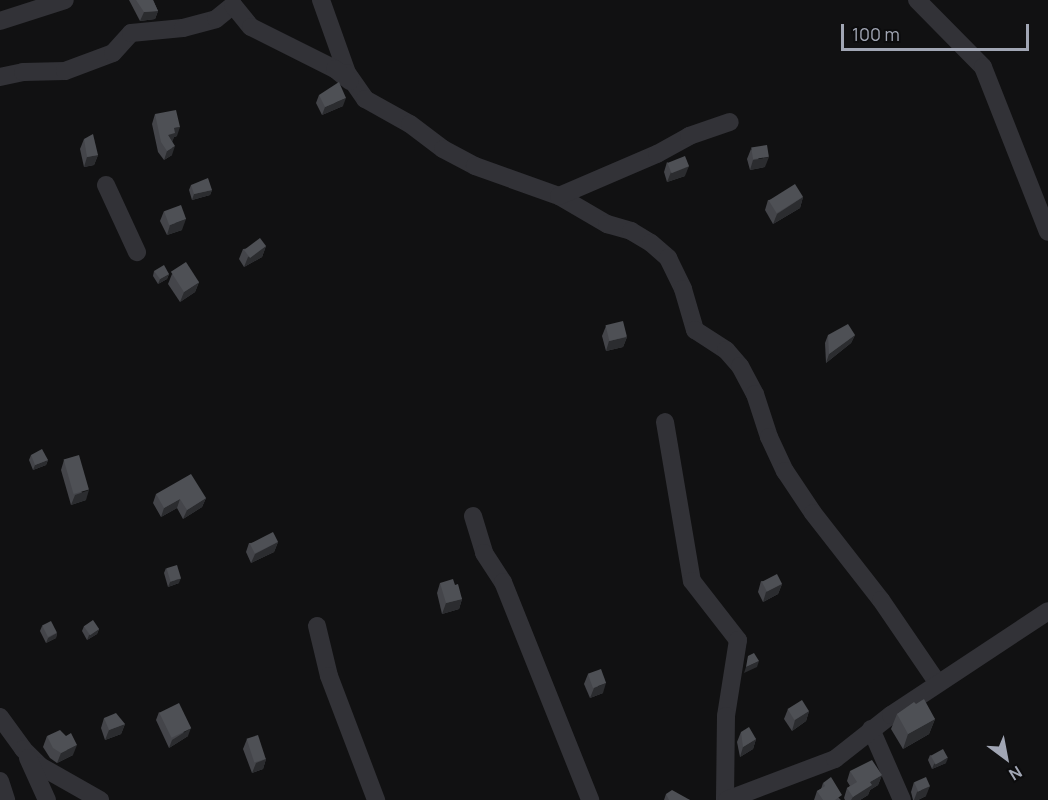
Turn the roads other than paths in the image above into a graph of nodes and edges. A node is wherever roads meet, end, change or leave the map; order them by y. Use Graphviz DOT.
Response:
graph roads {
  1 [pos="65,0"];
  2 [pos="321,0"];
  3 [pos="917,0"];
  4 [pos="0,21"];
  5 [pos="0,77"];
  6 [pos="354,84"];
  7 [pos="730,122"];
  8 [pos="106,185"];
  9 [pos="559,196"];
  10 [pos="1048,232"];
  11 [pos="137,252"];
  12 [pos="665,422"];
  13 [pos="473,516"];
  14 [pos="1048,611"];
  15 [pos="317,626"];
  16 [pos="937,682"];
  17 [pos="0,717"];
  18 [pos="871,729"];
  19 [pos="23,749"];
  20 [pos="0,781"];
  21 [pos="6,800"];
  22 [pos="47,800"];
  23 [pos="100,800"];
  24 [pos="376,800"];
  25 [pos="590,800"];
  26 [pos="726,800"];
  27 [pos="902,800"];
  1 -- 4 [label="street"];
  2 -- 6 [label="street"];
  3 -- 10 [label="street"];
  5 -- 6 [label="street"];
  6 -- 9 [label="street"];
  7 -- 9 [label="street"];
  8 -- 11 [label="street"];
  9 -- 16 [label="street"];
  12 -- 26 [label="street"];
  13 -- 25 [label="street"];
  14 -- 16 [label="street"];
  15 -- 24 [label="street"];
  16 -- 18 [label="street"];
  17 -- 19 [label="street"];
  18 -- 26 [label="street"];
  18 -- 27 [label="street"];
  19 -- 22 [label="street"];
  19 -- 23 [label="street"];
  20 -- 21 [label="street"];
}
